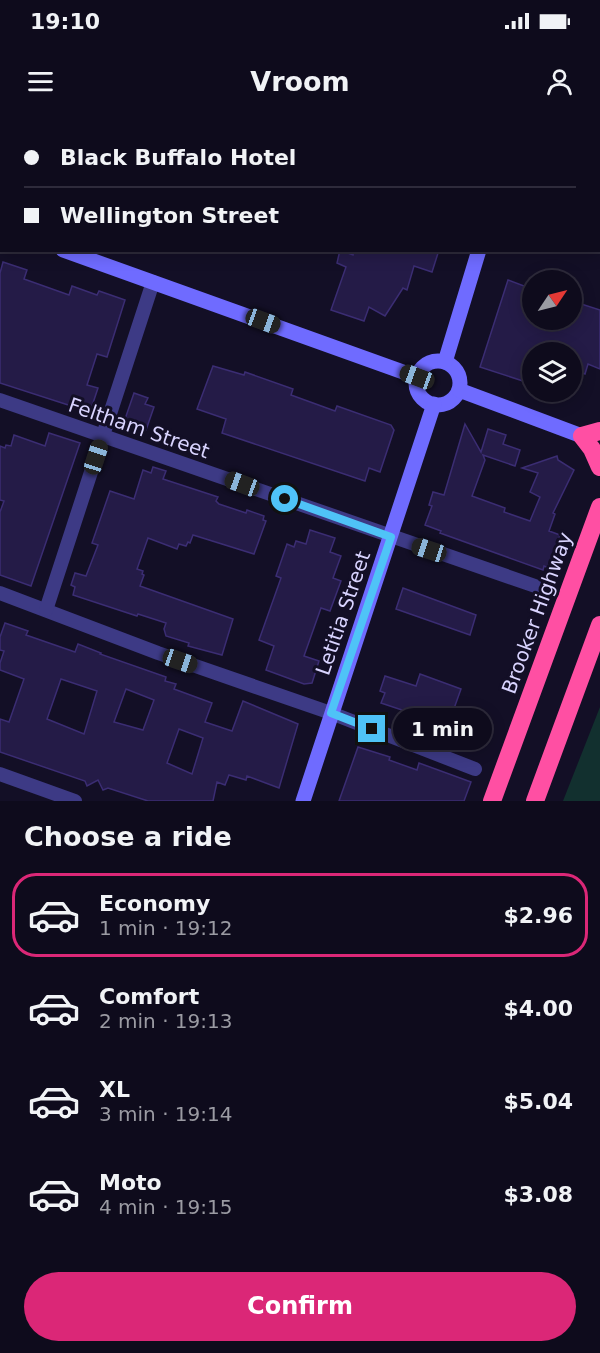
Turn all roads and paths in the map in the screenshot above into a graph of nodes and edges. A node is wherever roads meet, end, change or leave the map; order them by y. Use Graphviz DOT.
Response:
graph roads {
  1 [pos="69,252"];
  2 [pos="478,252"];
  3 [pos="153,282"];
  4 [pos="445,362"];
  5 [pos="417,377"];
  6 [pos="459,390"];
  7 [pos="0,400"];
  8 [pos="434,404"];
  9 [pos="600,431"];
  10 [pos="103,435"];
  11 [pos="582,436"];
  12 [pos="600,467"];
  13 [pos="600,507"];
  14 [pos="391,537"];
  15 [pos="538,587"];
  16 [pos="0,593"];
  17 [pos="46,610"];
  18 [pos="600,625"];
  19 [pos="331,713"];
  20 [pos="475,769"];
  21 [pos="0,774"];
  22 [pos="75,801"];
  23 [pos="303,801"];
  24 [pos="492,801"];
  25 [pos="535,801"];
  1 -- 3 [label="street"];
  2 -- 4 [label="street"];
  3 -- 5 [label="street"];
  3 -- 10 [label="street"];
  4 -- 5 [label="street"];
  4 -- 6 [label="street"];
  5 -- 8 [label="street"];
  6 -- 8 [label="street"];
  6 -- 11 [label="street"];
  7 -- 10 [label="street, Feltham Street"];
  8 -- 14 [label="street, Letitia Street"];
  9 -- 11 [label="highway"];
  10 -- 14 [label="street, Feltham Street"];
  10 -- 17 [label="street"];
  11 -- 12 [label="highway"];
  13 -- 24 [label="highway, Brooker Highway"];
  14 -- 15 [label="street, Feltham Street"];
  14 -- 19 [label="street, Letitia Street"];
  16 -- 17 [label="street"];
  17 -- 19 [label="street"];
  18 -- 25 [label="highway"];
  19 -- 20 [label="street"];
  19 -- 23 [label="street, Letitia Street"];
  21 -- 22 [label="street"];
}
